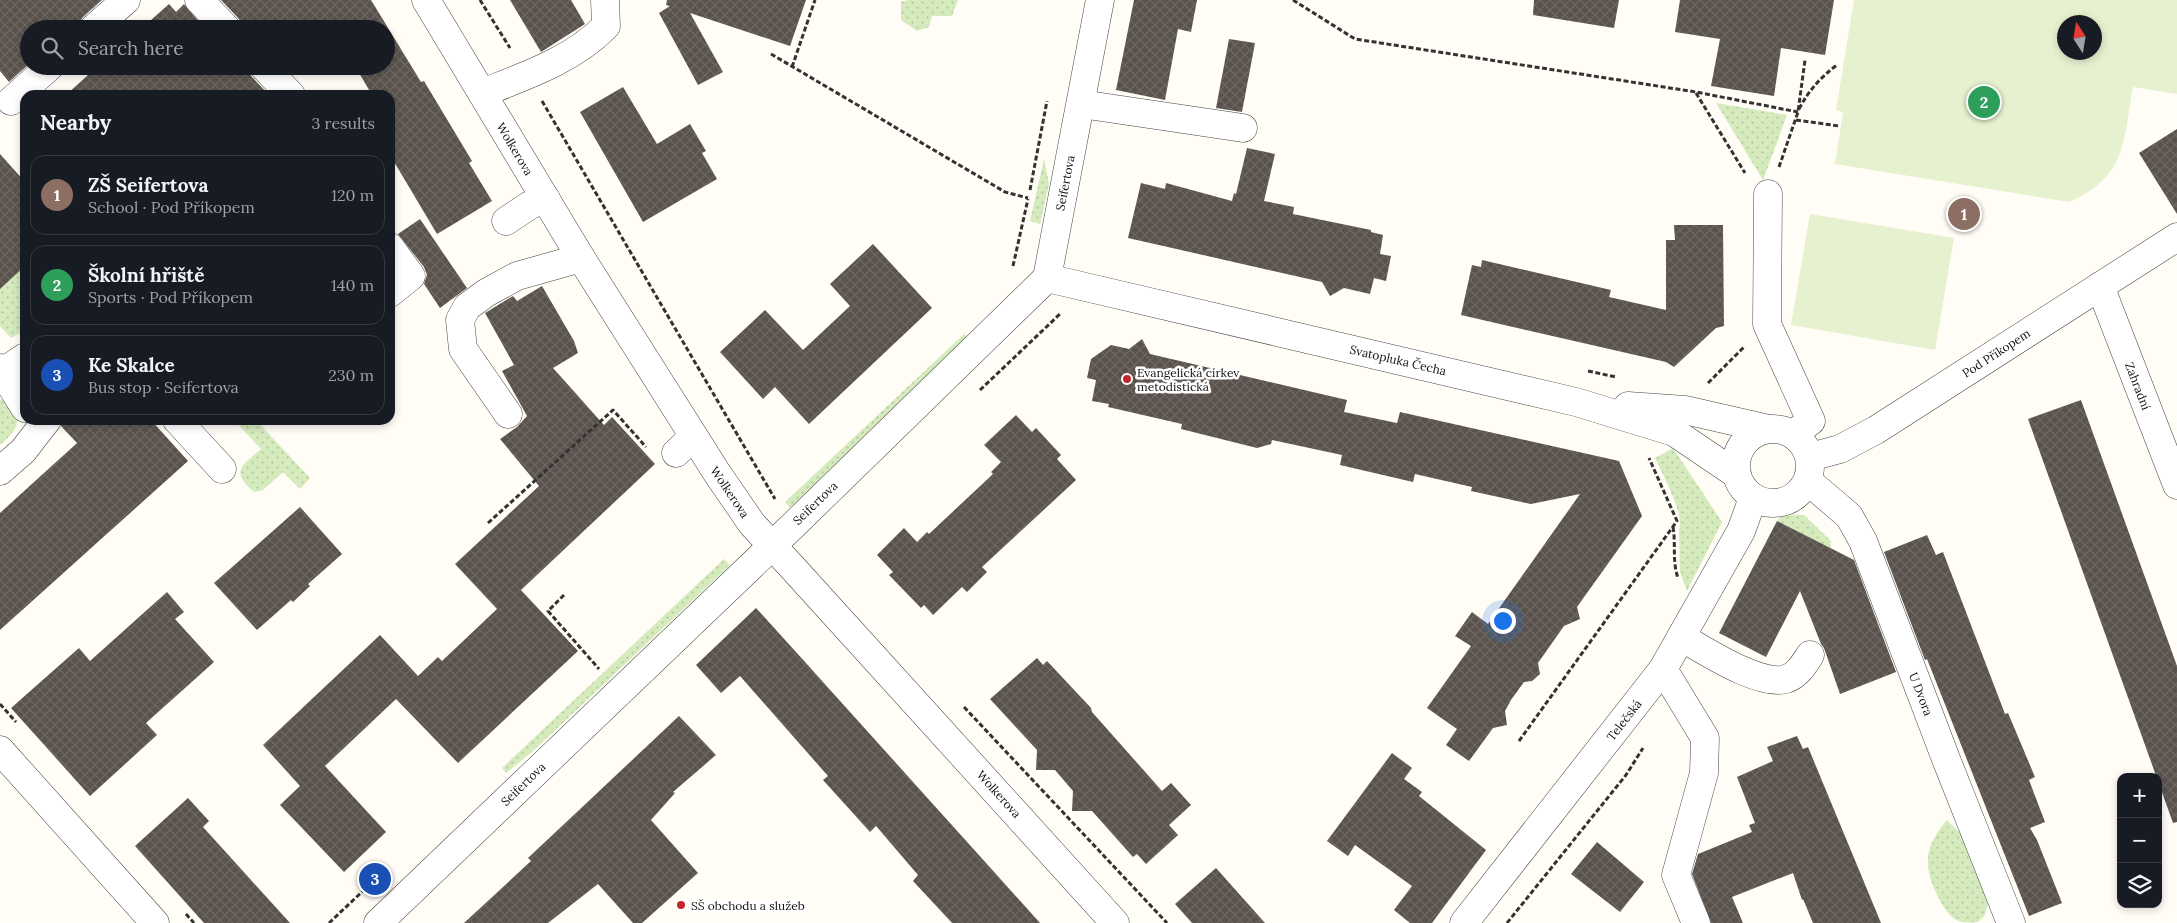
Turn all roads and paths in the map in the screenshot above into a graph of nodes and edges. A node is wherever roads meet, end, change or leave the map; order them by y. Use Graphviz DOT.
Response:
graph roads {
  1 [pos="126,0"];
  2 [pos="199,0"];
  3 [pos="426,0"];
  4 [pos="480,0"];
  5 [pos="605,0"];
  6 [pos="815,0"];
  7 [pos="1100,0"];
  8 [pos="1293,0"];
  9 [pos="103,20"];
  10 [pos="218,20"];
  11 [pos="772,54"];
  12 [pos="1805,60"];
  13 [pos="1837,65"];
  14 [pos="792,67"];
  15 [pos="41,75"];
  16 [pos="272,75"];
  17 [pos="526,75"];
  18 [pos="25,90"];
  19 [pos="286,90"];
  20 [pos="1696,92"];
  21 [pos="482,93"];
  22 [pos="1080,104"];
  23 [pos="1798,112"];
  24 [pos="1796,120"];
  25 [pos="1839,126"];
  26 [pos="1242,128"];
  27 [pos="1781,164"];
  28 [pos="1768,194"];
  29 [pos="1028,198"];
  30 [pos="546,199"];
  31 [pos="506,220"];
  32 [pos="2177,237"];
  33 [pos="395,254"];
  34 [pos="581,258"];
  35 [pos="1047,278"];
  36 [pos="2100,286"];
  37 [pos="395,289"];
  38 [pos="1062,312"];
  39 [pos="1767,324"];
  40 [pos="1021,351"];
  41 [pos="7,368"];
  42 [pos="1704,388"];
  43 [pos="20,391"];
  44 [pos="1576,402"];
  45 [pos="508,414"];
  46 [pos="34,425"];
  47 [pos="181,425"];
  48 [pos="1780,432"];
  49 [pos="673,448"];
  50 [pos="1648,457"];
  51 [pos="222,469"];
  52 [pos="1809,469"];
  53 [pos="0,471"];
  54 [pos="1736,474"];
  55 [pos="2177,485"];
  56 [pos="1754,498"];
  57 [pos="777,502"];
  58 [pos="488,524"];
  59 [pos="773,545"];
  60 [pos="564,595"];
  61 [pos="1681,637"];
  62 [pos="1810,655"];
  63 [pos="599,669"];
  64 [pos="1664,669"];
  65 [pos="964,706"];
  66 [pos="1519,741"];
  67 [pos="0,750"];
  68 [pos="155,923"];
  69 [pos="378,923"];
  70 [pos="1116,923"];
  71 [pos="1167,923"];
  72 [pos="1464,923"];
  73 [pos="1696,923"];
  74 [pos="2011,923"];
  1 -- 9 [label="street"];
  2 -- 10 [label="street"];
  3 -- 21 [label="street, Wolkerova"];
  4 -- 17 [label="path"];
  5 -- 17 [label="street"];
  6 -- 14 [label="path"];
  7 -- 22 [label="street, Seifertova"];
  8 -- 20 [label="path"];
  11 -- 14 [label="path"];
  12 -- 23 [label="path"];
  13 -- 23 [label="path"];
  14 -- 29 [label="path"];
  15 -- 18 [label="street"];
  16 -- 19 [label="street"];
  17 -- 21 [label="street"];
  17 -- 57 [label="path"];
  20 -- 23 [label="path"];
  20 -- 28 [label="path"];
  21 -- 30 [label="street, Wolkerova"];
  22 -- 26 [label="street"];
  22 -- 35 [label="street, Seifertova"];
  23 -- 24 [label="path"];
  24 -- 25 [label="path"];
  24 -- 27 [label="path"];
  28 -- 39 [label="street"];
  30 -- 31 [label="street"];
  30 -- 34 [label="street, Wolkerova"];
  32 -- 36 [label="street, Pod Příkopem"];
  33 -- 37 [label="street"];
  34 -- 45 [label="street"];
  34 -- 49 [label="street, Wolkerova"];
  35 -- 44 [label="street, Svatopluka Čecha"];
  35 -- 59 [label="street, Seifertova"];
  36 -- 52 [label="street, Pod Příkopem"];
  36 -- 55 [label="street, Zahradní"];
  38 -- 40 [label="path"];
  39 -- 42 [label="path"];
  39 -- 48 [label="street"];
  41 -- 43 [label="street"];
  44 -- 48 [label="street"];
  44 -- 54 [label="street, Svatopluka Čecha"];
  46 -- 53 [label="street"];
  47 -- 51 [label="street"];
  48 -- 52 [label="street"];
  48 -- 54 [label="street"];
  49 -- 58 [label="path"];
  49 -- 59 [label="street, Wolkerova"];
  50 -- 66 [label="path"];
  52 -- 56 [label="street"];
  52 -- 74 [label="street, U Dvora"];
  54 -- 56 [label="street"];
  56 -- 61 [label="street, Telečská"];
  59 -- 69 [label="street, Seifertova"];
  59 -- 70 [label="street, Wolkerova"];
  60 -- 63 [label="path"];
  61 -- 62 [label="street"];
  61 -- 64 [label="street, Telečská"];
  64 -- 72 [label="street, Telečská"];
  64 -- 73 [label="street"];
  65 -- 71 [label="path"];
  67 -- 68 [label="street"];
}
